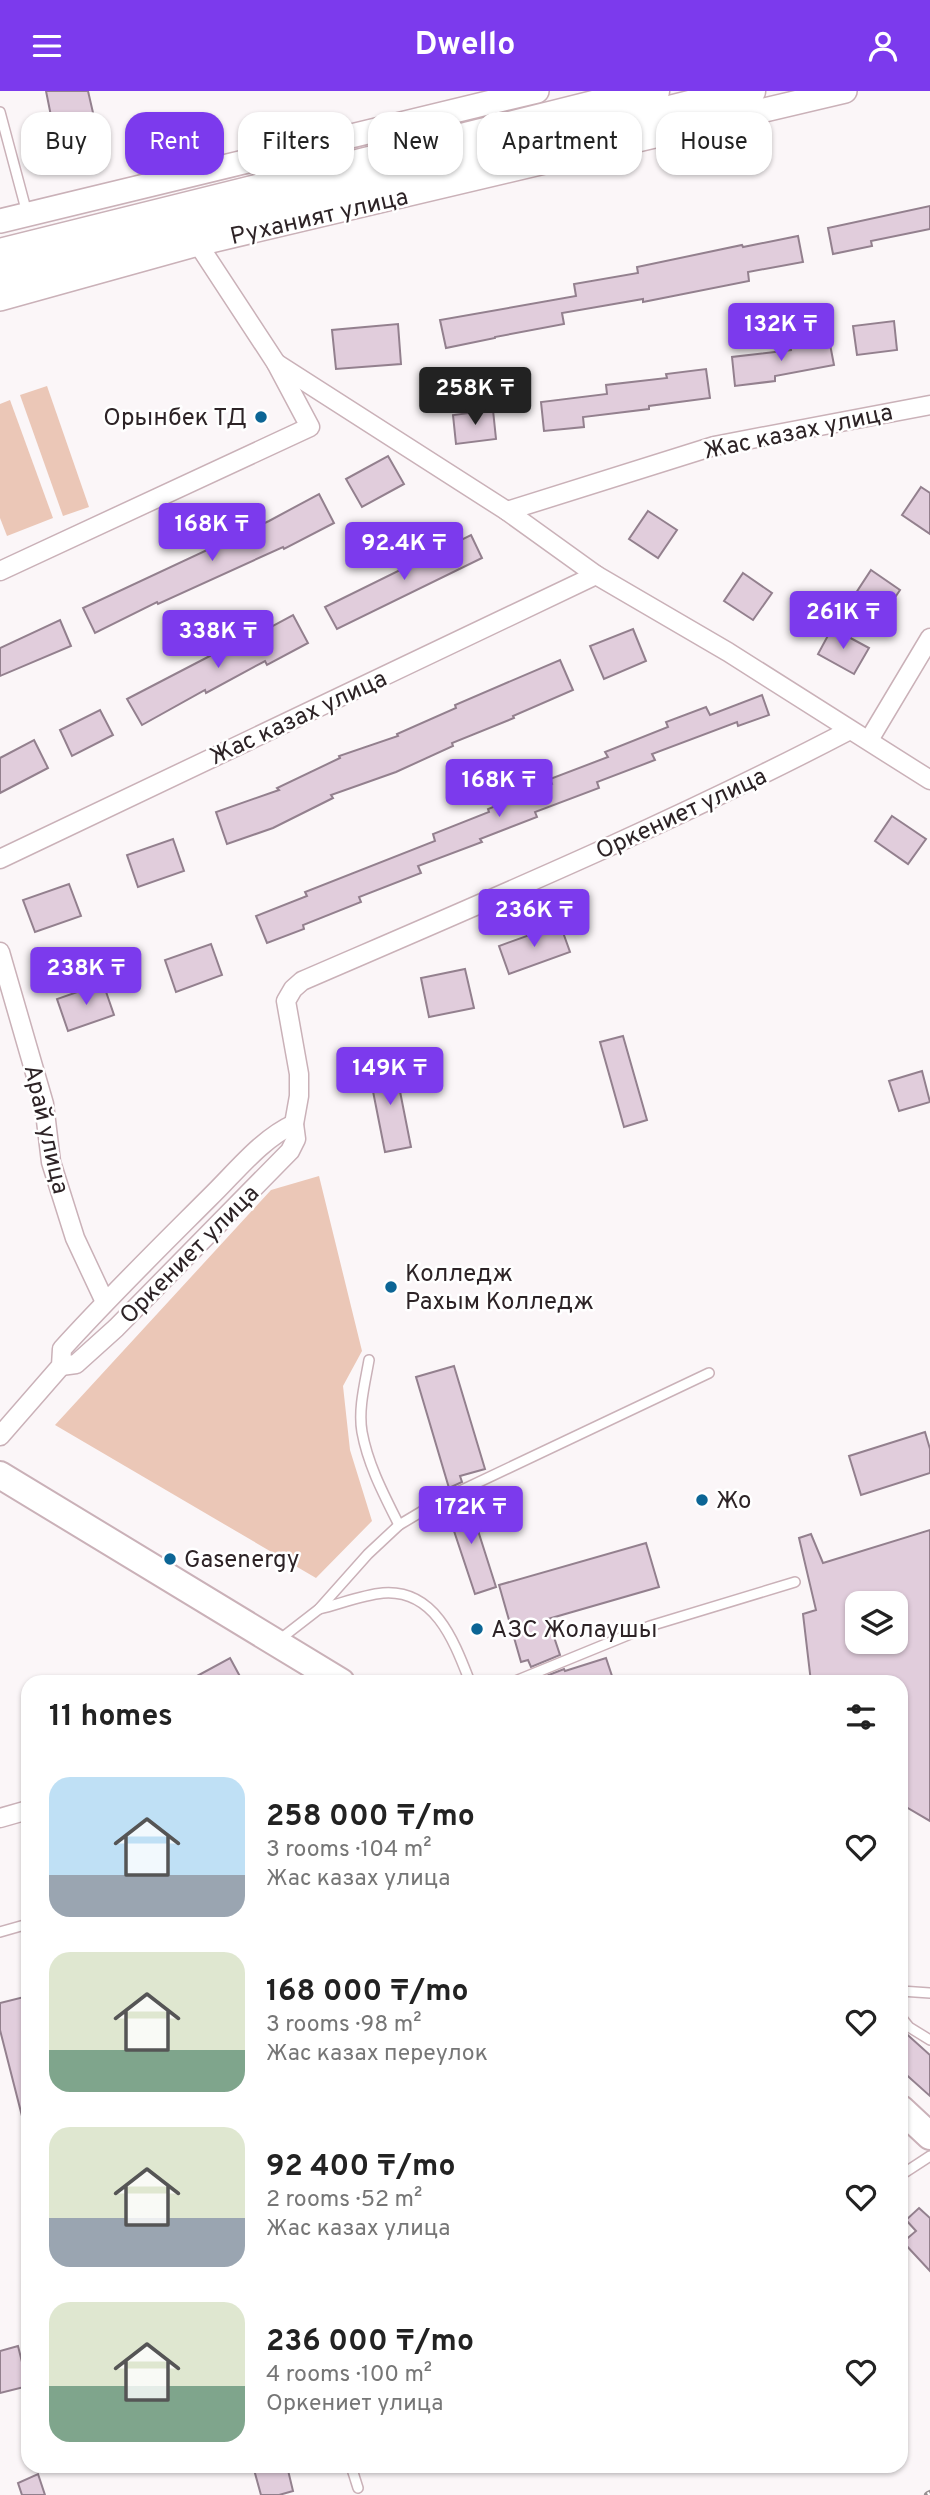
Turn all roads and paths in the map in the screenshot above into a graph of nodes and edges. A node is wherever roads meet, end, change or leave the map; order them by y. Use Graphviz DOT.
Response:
graph roads {
  1 [pos="537,91"];
  2 [pos="654,91"];
  3 [pos="750,91"];
  4 [pos="845,91"];
  5 [pos="0,112"];
  6 [pos="28,215"];
  7 [pos="0,221"];
  8 [pos="198,244"];
  9 [pos="0,254"];
  10 [pos="0,278"];
  11 [pos="0,299"];
  12 [pos="276,363"];
  13 [pos="930,405"];
  14 [pos="507,510"];
  15 [pos="0,571"];
  16 [pos="597,575"];
  17 [pos="930,638"];
  18 [pos="850,730"];
  19 [pos="869,740"];
  20 [pos="930,780"];
  21 [pos="0,859"];
  22 [pos="0,952"];
  23 [pos="294,1124"];
  24 [pos="105,1302"];
  25 [pos="369,1360"];
  26 [pos="61,1366"];
  27 [pos="709,1373"];
  28 [pos="0,1436"];
  29 [pos="0,1475"];
  30 [pos="399,1525"];
  31 [pos="795,1582"];
  32 [pos="319,1609"];
  33 [pos="275,1643"];
  34 [pos="329,1675"];
  35 [pos="467,1675"];
  36 [pos="530,1675"];
  37 [pos="21,1812"];
  38 [pos="0,1818"];
  39 [pos="21,1926"];
  40 [pos="0,1933"];
  41 [pos="908,1991"];
  42 [pos="930,1993"];
  43 [pos="908,2026"];
  44 [pos="930,2040"];
  45 [pos="908,2116"];
  46 [pos="930,2136"];
  47 [pos="930,2156"];
  48 [pos="908,2170"];
  49 [pos="353,2473"];
  50 [pos="358,2488"];
  1 -- 6 [label="main road"];
  2 -- 9 [label="highway"];
  3 -- 10 [label="highway"];
  4 -- 8 [label="main road, Руханият улица"];
  5 -- 6 [label="lane"];
  6 -- 7 [label="main road"];
  8 -- 11 [label="main road, Руханият улица"];
  8 -- 12 [label="street"];
  12 -- 14 [label="street"];
  12 -- 15 [label="street"];
  13 -- 14 [label="street, Жас казах улица"];
  14 -- 16 [label="street"];
  16 -- 18 [label="street"];
  16 -- 21 [label="street, Жас казах улица"];
  17 -- 19 [label="street"];
  18 -- 19 [label="street"];
  18 -- 23 [label="street, Оркениет улица"];
  19 -- 20 [label="street"];
  22 -- 24 [label="street, Арай улица"];
  23 -- 24 [label="street, Оркениет улица"];
  23 -- 26 [label="street, Оркениет улица"];
  24 -- 26 [label="street, Оркениет улица"];
  25 -- 30 [label="lane"];
  26 -- 28 [label="street, Оркениет улица"];
  27 -- 30 [label="lane"];
  29 -- 33 [label="main road"];
  30 -- 32 [label="lane"];
  31 -- 36 [label="lane"];
  32 -- 33 [label="lane"];
  32 -- 35 [label="lane"];
  33 -- 34 [label="main road"];
  37 -- 38 [label="street"];
  39 -- 40 [label="lane"];
  41 -- 42 [label="lane"];
  43 -- 44 [label="lane"];
  45 -- 46 [label="main road"];
  47 -- 48 [label="lane"];
  49 -- 50 [label="lane"];
}
